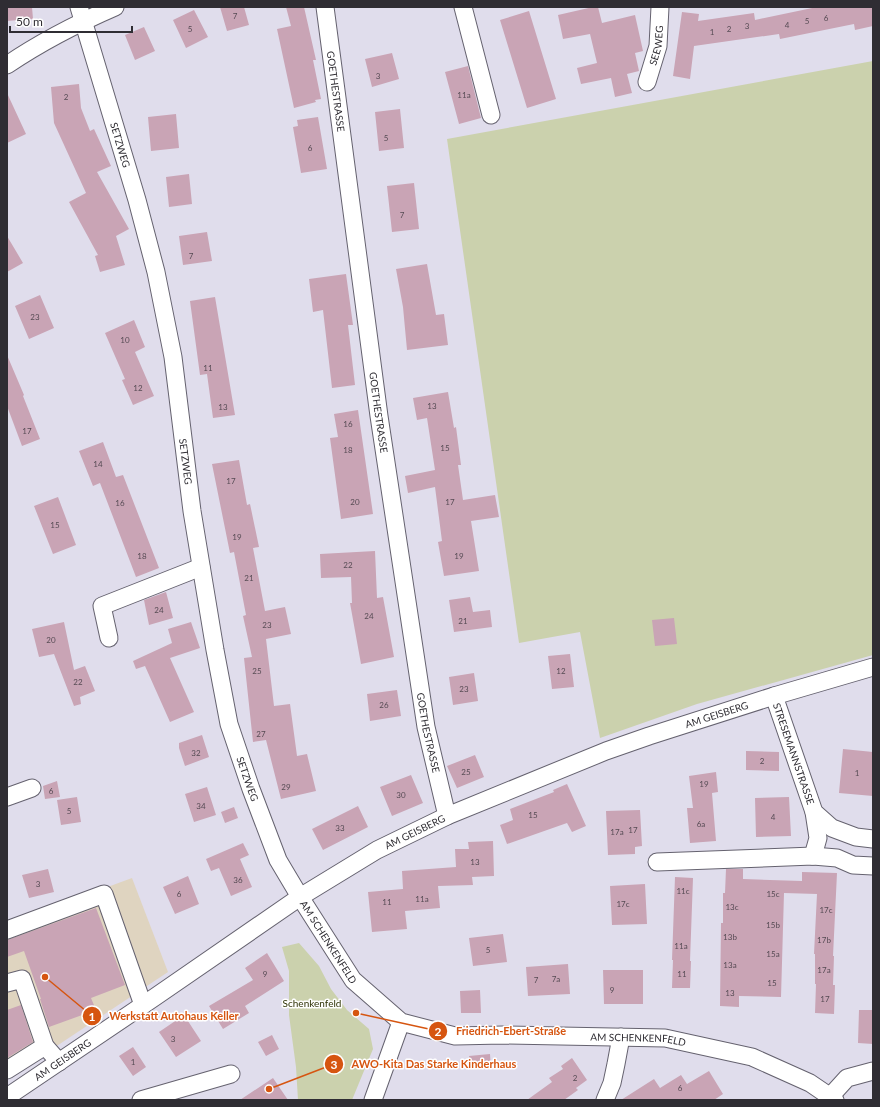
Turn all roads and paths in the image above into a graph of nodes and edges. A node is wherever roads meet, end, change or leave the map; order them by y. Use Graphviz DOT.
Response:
graph roads {
  1 [pos="115,7"];
  2 [pos="326,7"];
  3 [pos="463,7"];
  4 [pos="660,7"];
  5 [pos="81,14"];
  6 [pos="7,65"];
  7 [pos="647,82"];
  8 [pos="491,115"];
  9 [pos="201,567"];
  10 [pos="109,638"];
  11 [pos="873,667"];
  12 [pos="774,696"];
  13 [pos="32,788"];
  14 [pos="7,797"];
  15 [pos="814,812"];
  16 [pos="447,816"];
  17 [pos="873,839"];
  18 [pos="812,856"];
  19 [pos="657,862"];
  20 [pos="873,866"];
  21 [pos="300,897"];
  22 [pos="7,930"];
  23 [pos="7,983"];
  24 [pos="143,1005"];
  25 [pos="401,1022"];
  26 [pos="620,1037"];
  27 [pos="45,1046"];
  28 [pos="59,1062"];
  29 [pos="7,1070"];
  30 [pos="873,1071"];
  31 [pos="232,1074"];
  32 [pos="7,1096"];
  33 [pos="830,1099"];
  34 [pos="141,1100"];
  35 [pos="373,1100"];
  36 [pos="605,1100"];
  1 -- 5 [label="street"];
  2 -- 16 [label="street, GOETHESTRASSE"];
  3 -- 8 [label="street"];
  4 -- 7 [label="street, SEEWEG"];
  5 -- 6 [label="street"];
  5 -- 9 [label="street, SETZWEG"];
  9 -- 10 [label="street"];
  9 -- 21 [label="street, SETZWEG"];
  11 -- 12 [label="street, AM GEISBERG"];
  12 -- 15 [label="street, STRESEMANNSTRASSE"];
  12 -- 16 [label="street, AM GEISBERG"];
  13 -- 14 [label="street"];
  15 -- 17 [label="street, STRESEMANNSTRASSE"];
  15 -- 18 [label="street, STRESEMANNSTRASSE"];
  16 -- 21 [label="street, AM GEISBERG"];
  18 -- 19 [label="street"];
  18 -- 20 [label="street"];
  21 -- 24 [label="street, AM GEISBERG"];
  21 -- 25 [label="street, AM SCHENKENFELD"];
  22 -- 24 [label="street"];
  23 -- 27 [label="street"];
  24 -- 28 [label="street, AM GEISBERG"];
  25 -- 26 [label="street, AM SCHENKENFELD"];
  25 -- 35 [label="street"];
  26 -- 33 [label="street, AM SCHENKENFELD"];
  26 -- 36 [label="street"];
  27 -- 28 [label="street"];
  27 -- 29 [label="street"];
  28 -- 32 [label="street, AM GEISBERG"];
  30 -- 33 [label="street"];
  31 -- 34 [label="street"];
}
